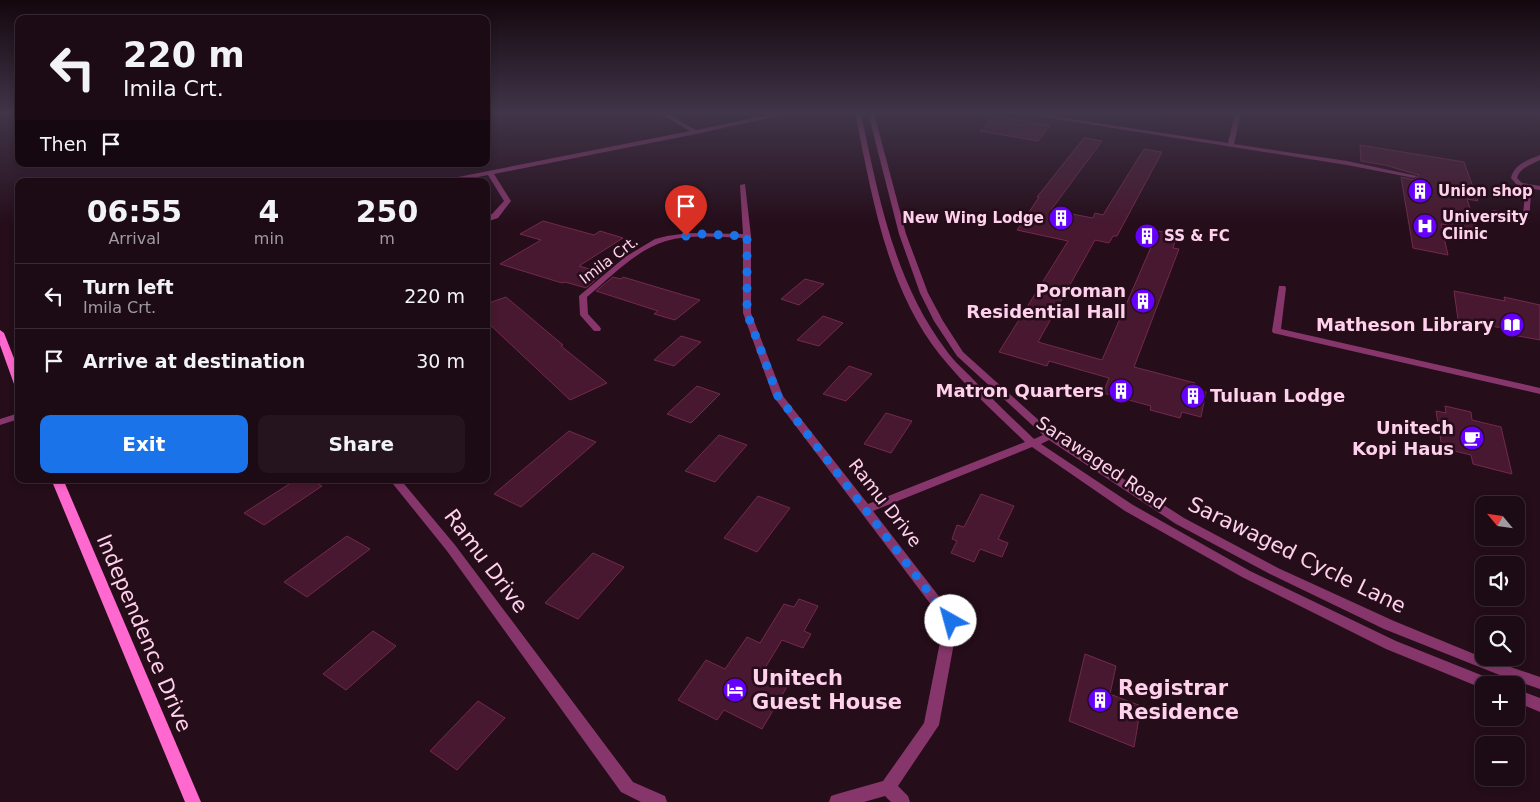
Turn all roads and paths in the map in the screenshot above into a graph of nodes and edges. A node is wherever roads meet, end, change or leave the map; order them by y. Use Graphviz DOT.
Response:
graph roads {
  1 [pos="603,150"];
  2 [pos="866,150"];
  3 [pos="880,150"];
  4 [pos="1266,150"];
  5 [pos="1540,157"];
  6 [pos="1532,164"];
  7 [pos="1540,169"];
  8 [pos="490,173"];
  9 [pos="1414,176"];
  10 [pos="464,178"];
  11 [pos="743,185"];
  12 [pos="1519,185"];
  13 [pos="1540,188"];
  14 [pos="1493,212"];
  15 [pos="490,218"];
  16 [pos="747,236"];
  17 [pos="1282,288"];
  18 [pos="597,329"];
  19 [pos="0,333"];
  20 [pos="15,373"];
  21 [pos="1540,391"];
  22 [pos="15,417"];
  23 [pos="0,422"];
  24 [pos="1050,436"];
  25 [pos="1031,442"];
  26 [pos="59,483"];
  27 [pos="397,483"];
  28 [pos="864,510"];
  29 [pos="1475,679"];
  30 [pos="1540,683"];
  31 [pos="1525,699"];
  32 [pos="1540,705"];
  33 [pos="888,788"];
  34 [pos="193,802"];
  35 [pos="659,802"];
  36 [pos="837,802"];
  37 [pos="902,802"];
  1 -- 8 [label="street"];
  2 -- 25 [label="street, Sarawaged Road"];
  3 -- 24 [label="street, Sarawaged Cycle Lane"];
  4 -- 9 [label="street"];
  5 -- 6 [label="street"];
  6 -- 7 [label="street"];
  6 -- 12 [label="street"];
  8 -- 10 [label="street"];
  8 -- 15 [label="street"];
  11 -- 16 [label="street, Ramu Drive"];
  12 -- 13 [label="street"];
  12 -- 14 [label="street"];
  16 -- 18 [label="street, Imila Crt."];
  16 -- 28 [label="street, Ramu Drive"];
  17 -- 21 [label="street"];
  19 -- 20 [label="main road"];
  22 -- 23 [label="street"];
  24 -- 25 [label="street"];
  24 -- 30 [label="street, Sarawaged Cycle Lane"];
  25 -- 28 [label="street"];
  25 -- 29 [label="street, Sarawaged Road"];
  26 -- 34 [label="main road, Independence Drive"];
  27 -- 35 [label="street, Ramu Drive"];
  28 -- 33 [label="street, Ramu Drive"];
  31 -- 32 [label="street"];
  33 -- 36 [label="street"];
  33 -- 37 [label="street"];
}
